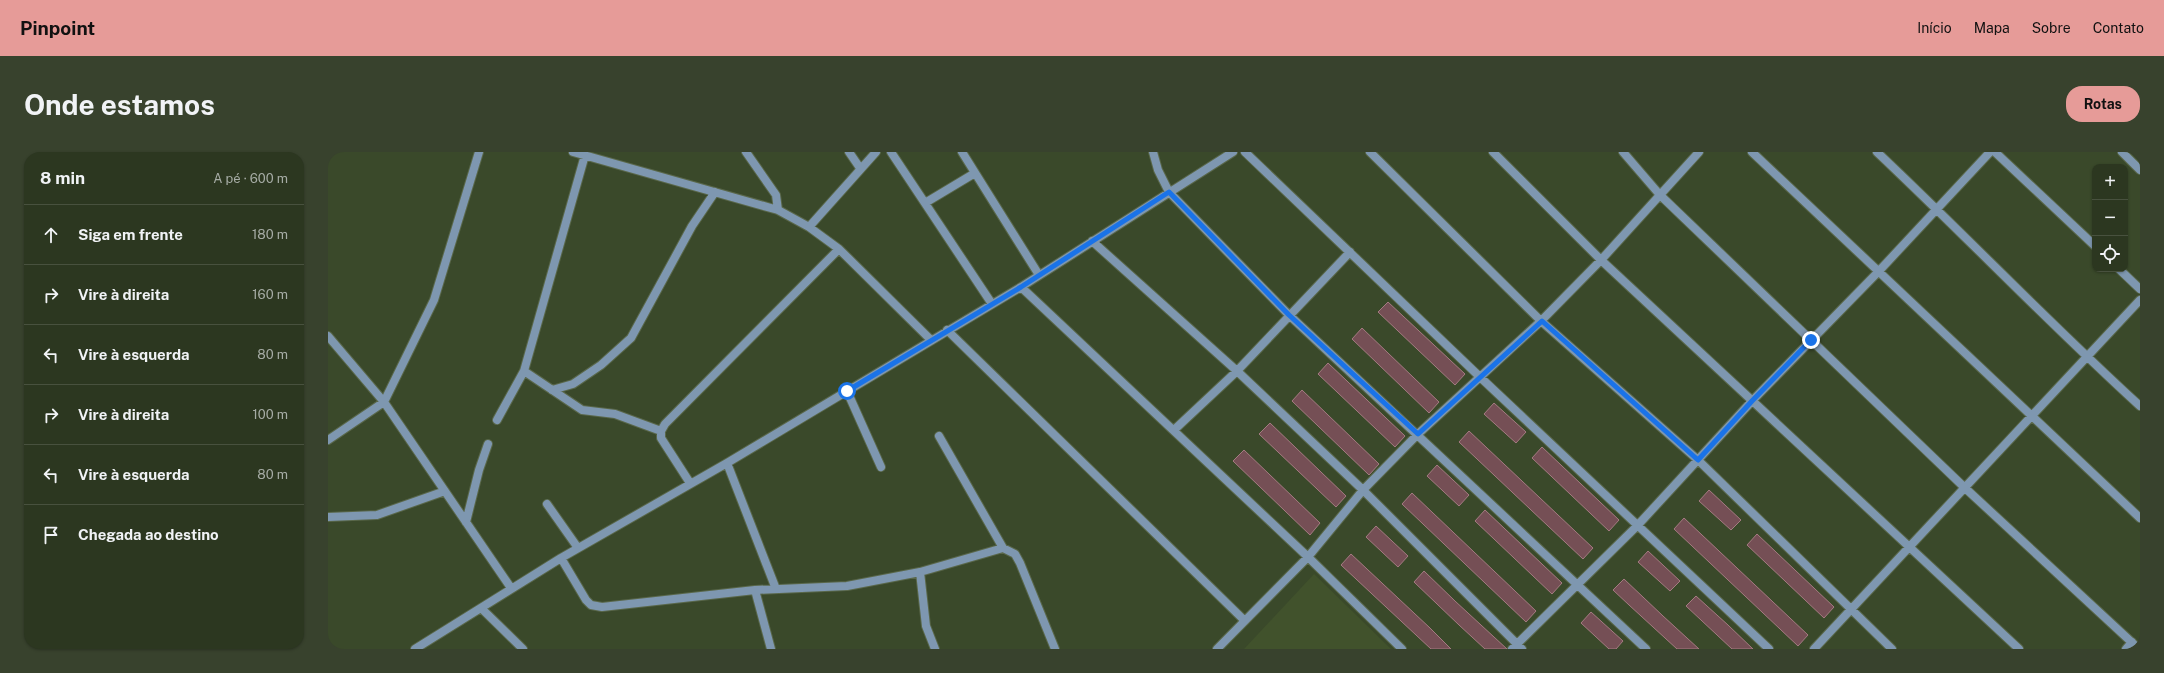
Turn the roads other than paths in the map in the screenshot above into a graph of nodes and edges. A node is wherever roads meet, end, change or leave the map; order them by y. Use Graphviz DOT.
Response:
graph roads {
  1 [pos="479,152"];
  2 [pos="573,152"];
  3 [pos="746,152"];
  4 [pos="849,152"];
  5 [pos="876,152"];
  6 [pos="891,152"];
  7 [pos="962,152"];
  8 [pos="1153,152"];
  9 [pos="1233,152"];
  10 [pos="1244,152"];
  11 [pos="1370,152"];
  12 [pos="1493,152"];
  13 [pos="1623,152"];
  14 [pos="1699,152"];
  15 [pos="1752,152"];
  16 [pos="1877,152"];
  17 [pos="1990,152"];
  18 [pos="1995,152"];
  19 [pos="2122,152"];
  20 [pos="585,155"];
  21 [pos="860,168"];
  22 [pos="2140,170"];
  23 [pos="975,174"];
  24 [pos="715,192"];
  25 [pos="1169,192"];
  26 [pos="1660,195"];
  27 [pos="925,203"];
  28 [pos="1937,209"];
  29 [pos="778,210"];
  30 [pos="809,227"];
  31 [pos="1092,241"];
  32 [pos="2092,243"];
  33 [pos="839,249"];
  34 [pos="1350,252"];
  35 [pos="1601,260"];
  36 [pos="1879,271"];
  37 [pos="2122,272"];
  38 [pos="1039,275"];
  39 [pos="1021,287"];
  40 [pos="2140,289"];
  41 [pos="2140,300"];
  42 [pos="992,304"];
  43 [pos="1289,315"];
  44 [pos="1542,321"];
  45 [pos="947,330"];
  46 [pos="328,336"];
  47 [pos="931,340"];
  48 [pos="1811,340"];
  49 [pos="2087,358"];
  50 [pos="524,371"];
  51 [pos="1237,371"];
  52 [pos="1480,377"];
  53 [pos="552,390"];
  54 [pos="847,391"];
  55 [pos="1752,401"];
  56 [pos="384,402"];
  57 [pos="2140,406"];
  58 [pos="2033,416"];
  59 [pos="497,420"];
  60 [pos="1174,430"];
  61 [pos="661,431"];
  62 [pos="1418,434"];
  63 [pos="939,436"];
  64 [pos="328,440"];
  65 [pos="488,444"];
  66 [pos="1698,460"];
  67 [pos="727,463"];
  68 [pos="880,467"];
  69 [pos="690,483"];
  70 [pos="1964,487"];
  71 [pos="1363,490"];
  72 [pos="445,491"];
  73 [pos="547,504"];
  74 [pos="328,517"];
  75 [pos="2140,518"];
  76 [pos="466,522"];
  77 [pos="1637,526"];
  78 [pos="1908,547"];
  79 [pos="578,548"];
  80 [pos="1003,548"];
  81 [pos="1308,557"];
  82 [pos="561,558"];
  83 [pos="920,572"];
  84 [pos="1578,584"];
  85 [pos="511,588"];
  86 [pos="776,589"];
  87 [pos="756,590"];
  88 [pos="481,608"];
  89 [pos="1851,611"];
  90 [pos="1244,620"];
  91 [pos="2132,642"];
  92 [pos="1517,648"];
  93 [pos="415,649"];
  94 [pos="523,649"];
  95 [pos="771,649"];
  96 [pos="935,649"];
  97 [pos="1055,649"];
  98 [pos="1217,649"];
  99 [pos="1402,649"];
  100 [pos="1646,649"];
  101 [pos="1769,649"];
  102 [pos="1814,649"];
  103 [pos="1892,649"];
  104 [pos="2019,649"];
  105 [pos="2126,649"];
  106 [pos="2139,649"];
  1 -- 56 [label="street"];
  2 -- 20 [label="street"];
  3 -- 29 [label="street"];
  4 -- 21 [label="street"];
  5 -- 21 [label="street"];
  6 -- 27 [label="street"];
  7 -- 23 [label="street"];
  8 -- 25 [label="street"];
  9 -- 25 [label="street"];
  10 -- 34 [label="street"];
  11 -- 44 [label="street"];
  12 -- 35 [label="street"];
  13 -- 26 [label="street"];
  14 -- 26 [label="street"];
  15 -- 36 [label="street"];
  16 -- 28 [label="street"];
  17 -- 28 [label="street"];
  18 -- 32 [label="street"];
  19 -- 22 [label="street"];
  20 -- 24 [label="street"];
  20 -- 50 [label="street"];
  21 -- 30 [label="street"];
  23 -- 27 [label="street"];
  23 -- 38 [label="street"];
  24 -- 29 [label="street"];
  24 -- 53 [label="street"];
  25 -- 31 [label="street"];
  25 -- 43 [label="street"];
  26 -- 35 [label="street"];
  26 -- 48 [label="street"];
  27 -- 42 [label="street"];
  28 -- 36 [label="street"];
  28 -- 49 [label="street"];
  29 -- 30 [label="street"];
  30 -- 33 [label="street"];
  31 -- 38 [label="street"];
  31 -- 51 [label="street"];
  33 -- 47 [label="street"];
  33 -- 61 [label="street"];
  34 -- 43 [label="street"];
  34 -- 52 [label="street"];
  35 -- 44 [label="street"];
  35 -- 55 [label="street"];
  36 -- 48 [label="street"];
  36 -- 58 [label="street"];
  37 -- 40 [label="street"];
  38 -- 39 [label="street"];
  39 -- 42 [label="street"];
  39 -- 60 [label="street"];
  41 -- 49 [label="street"];
  42 -- 45 [label="street"];
  43 -- 51 [label="street"];
  43 -- 62 [label="street"];
  44 -- 52 [label="street"];
  44 -- 66 [label="street"];
  45 -- 47 [label="street"];
  45 -- 90 [label="street"];
  46 -- 56 [label="street"];
  47 -- 54 [label="street"];
  48 -- 55 [label="street"];
  48 -- 70 [label="street"];
  49 -- 57 [label="street"];
  49 -- 58 [label="street"];
  50 -- 53 [label="street"];
  50 -- 59 [label="street"];
  51 -- 60 [label="street"];
  51 -- 71 [label="street"];
  52 -- 62 [label="street"];
  52 -- 77 [label="street"];
  53 -- 61 [label="street"];
  54 -- 67 [label="street"];
  54 -- 68 [label="street"];
  55 -- 66 [label="street"];
  55 -- 78 [label="street"];
  56 -- 64 [label="street"];
  56 -- 72 [label="street"];
  58 -- 70 [label="street"];
  58 -- 75 [label="street"];
  60 -- 81 [label="street"];
  61 -- 69 [label="street"];
  62 -- 71 [label="street"];
  62 -- 84 [label="street"];
  63 -- 80 [label="street"];
  65 -- 76 [label="street"];
  66 -- 77 [label="street"];
  66 -- 89 [label="street"];
  67 -- 69 [label="street"];
  67 -- 86 [label="street"];
  69 -- 79 [label="street"];
  70 -- 78 [label="street"];
  70 -- 91 [label="street"];
  71 -- 81 [label="street"];
  71 -- 92 [label="street"];
  72 -- 74 [label="street"];
  72 -- 76 [label="street"];
  73 -- 79 [label="street"];
  76 -- 85 [label="street"];
  77 -- 84 [label="street"];
  77 -- 101 [label="street"];
  78 -- 89 [label="street"];
  78 -- 104 [label="street"];
  79 -- 82 [label="street"];
  80 -- 83 [label="street"];
  80 -- 97 [label="street"];
  81 -- 90 [label="street"];
  81 -- 99 [label="street"];
  82 -- 85 [label="street"];
  82 -- 87 [label="street"];
  83 -- 86 [label="street"];
  83 -- 96 [label="street"];
  84 -- 92 [label="street"];
  84 -- 100 [label="street"];
  85 -- 88 [label="street"];
  86 -- 87 [label="street"];
  87 -- 95 [label="street"];
  88 -- 93 [label="street"];
  88 -- 94 [label="street"];
  89 -- 102 [label="street"];
  89 -- 103 [label="street"];
  90 -- 98 [label="street"];
  91 -- 105 [label="street"];
  91 -- 106 [label="street"];
}
